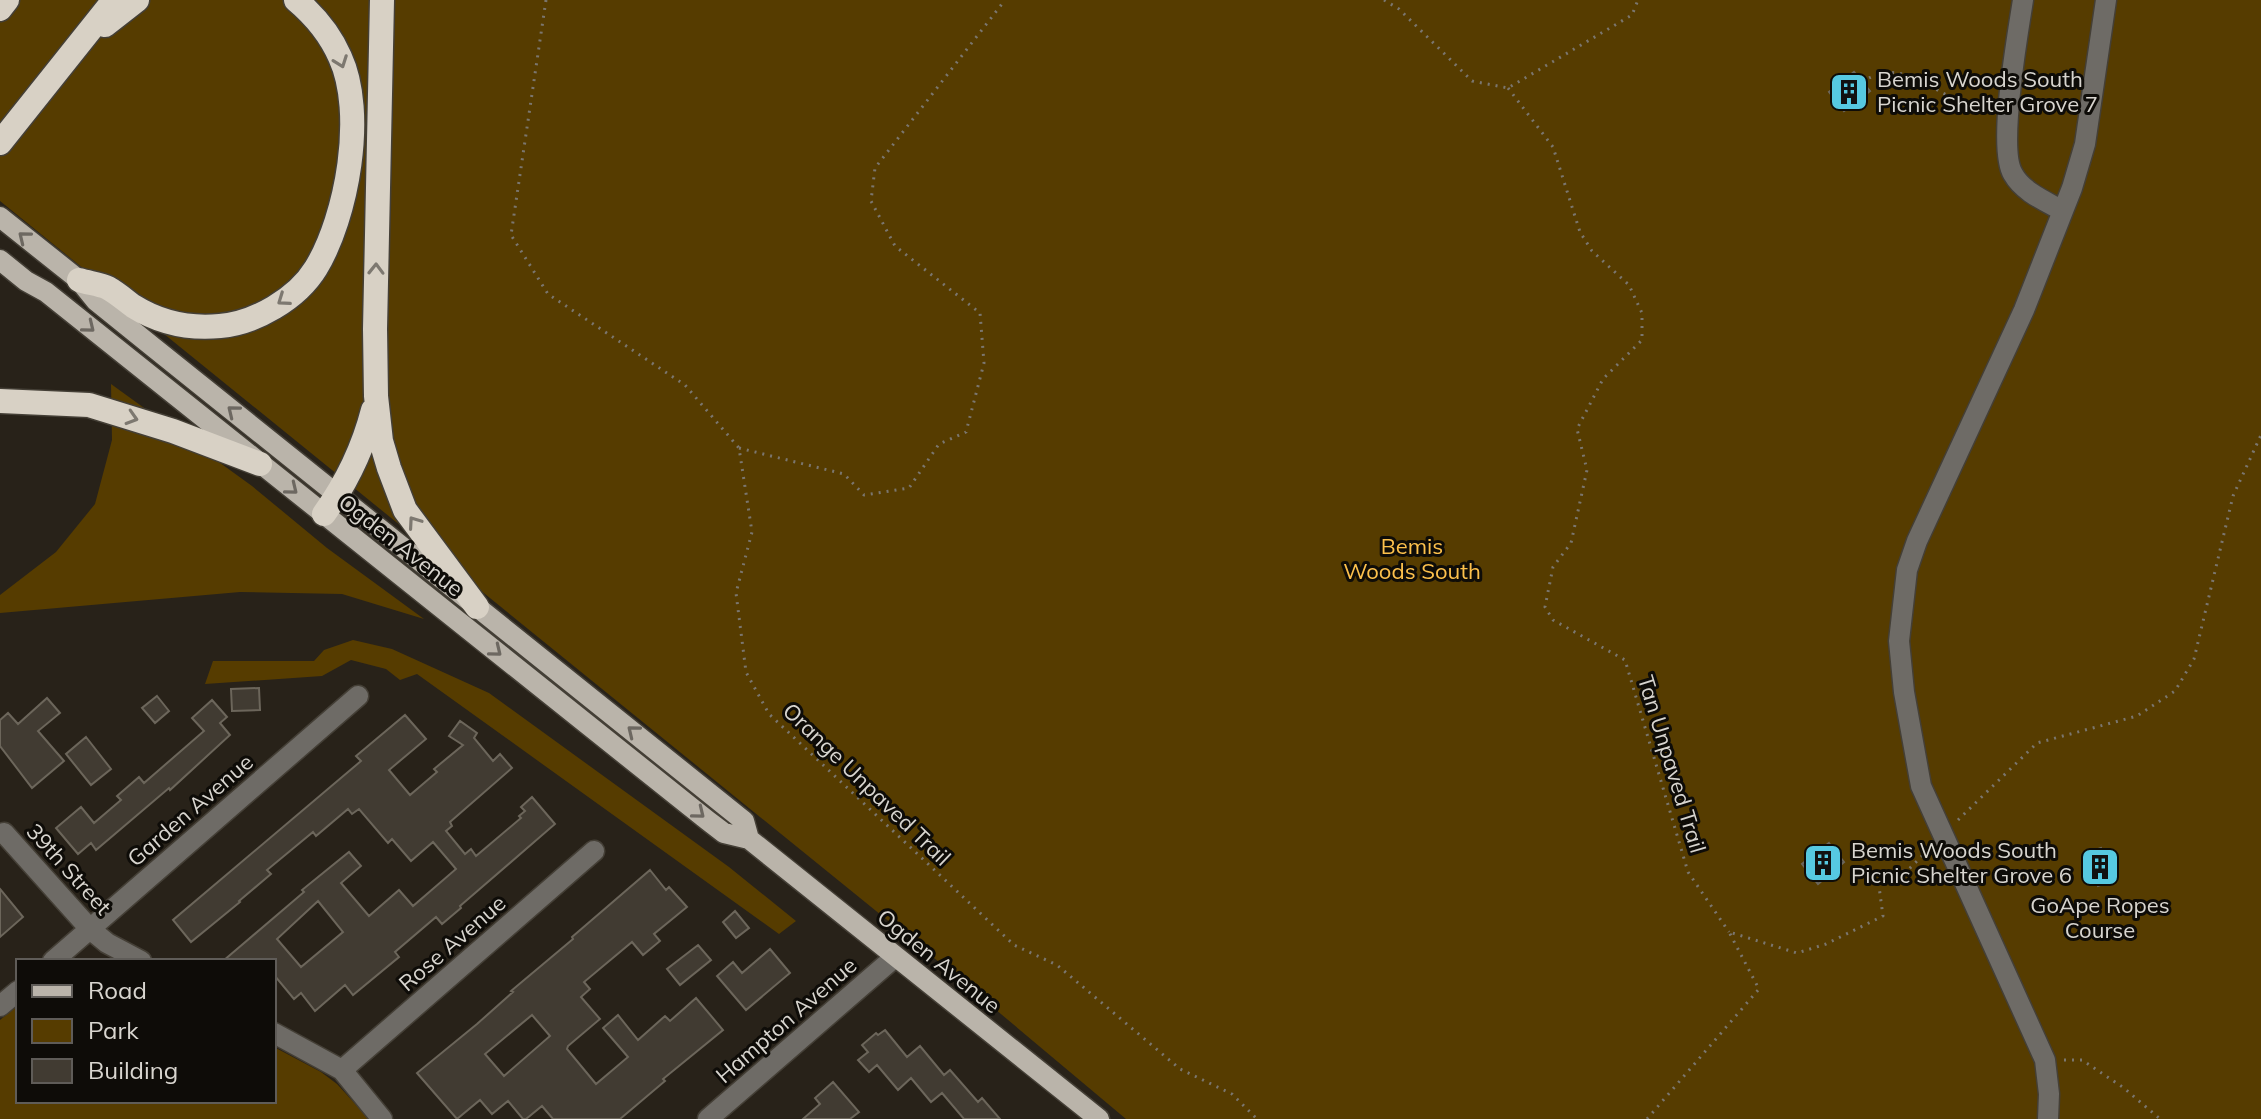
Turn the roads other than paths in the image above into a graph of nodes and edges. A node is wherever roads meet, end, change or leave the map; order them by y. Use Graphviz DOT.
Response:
graph roads {
  1 [pos="7,0"];
  2 [pos="114,0"];
  3 [pos="137,0"];
  4 [pos="296,0"];
  5 [pos="382,0"];
  6 [pos="2023,0"];
  7 [pos="2106,0"];
  8 [pos="0,9"];
  9 [pos="23,116"];
  10 [pos="0,143"];
  11 [pos="2063,211"];
  12 [pos="0,217"];
  13 [pos="0,260"];
  14 [pos="79,280"];
  15 [pos="376,396"];
  16 [pos="0,401"];
  17 [pos="260,464"];
  18 [pos="330,505"];
  19 [pos="477,607"];
  20 [pos="358,696"];
  21 [pos="4,833"];
  22 [pos="749,839"];
  23 [pos="594,851"];
  24 [pos="90,929"];
  25 [pos="895,957"];
  26 [pos="55,959"];
  27 [pos="137,959"];
  28 [pos="16,993"];
  29 [pos="0,1006"];
  30 [pos="276,1034"];
  31 [pos="342,1070"];
  32 [pos="382,1119"];
  33 [pos="708,1119"];
  34 [pos="1099,1119"];
  35 [pos="2048,1119"];
  1 -- 8 [label="highway"];
  2 -- 9 [label="highway"];
  3 -- 9 [label="highway"];
  4 -- 14 [label="highway, one-way"];
  15 -- 5 [label="highway, one-way"];
  6 -- 11 [label="street"];
  7 -- 11 [label="street"];
  9 -- 10 [label="highway"];
  11 -- 35 [label="street"];
  14 -- 12 [label="main road, Ogden Avenue, one-way"];
  13 -- 17 [label="main road, Ogden Avenue, one-way"];
  18 -- 14 [label="main road, Ogden Avenue, one-way"];
  15 -- 18 [label="highway"];
  19 -- 15 [label="highway, one-way"];
  16 -- 17 [label="highway, one-way"];
  17 -- 18 [label="main road, Ogden Avenue, one-way"];
  18 -- 19 [label="main road, Ogden Avenue"];
  18 -- 22 [label="main road, Ogden Avenue, one-way"];
  22 -- 19 [label="main road, Ogden Avenue, one-way"];
  20 -- 24 [label="street, Garden Avenue"];
  21 -- 24 [label="street, 39th Street"];
  22 -- 25 [label="main road, Ogden Avenue"];
  23 -- 31 [label="street, Rose Avenue"];
  24 -- 26 [label="street, Garden Avenue"];
  24 -- 27 [label="street, 39th Street"];
  25 -- 33 [label="street, Hampton Avenue"];
  25 -- 34 [label="main road, Ogden Avenue"];
  28 -- 29 [label="street"];
  30 -- 31 [label="street"];
  31 -- 32 [label="street"];
}
